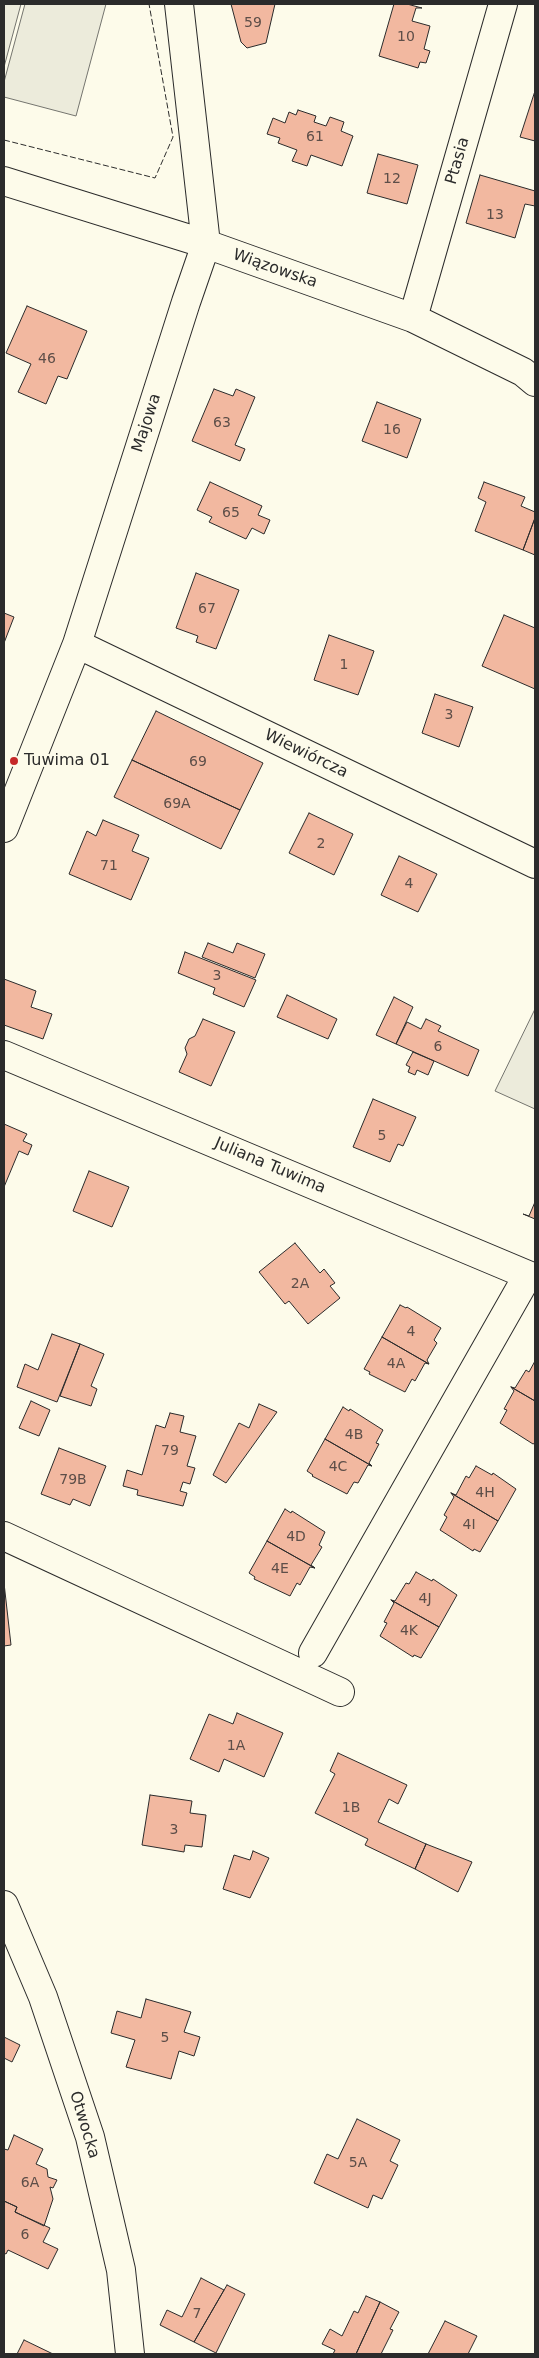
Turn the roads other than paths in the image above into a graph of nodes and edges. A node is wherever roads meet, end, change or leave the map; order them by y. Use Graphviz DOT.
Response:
graph roads {
  1 [pos="179,4"];
  2 [pos="503,4"];
  3 [pos="4,181"];
  4 [pos="206,244"];
  5 [pos="413,318"];
  6 [pos="531,374"];
  7 [pos="77,644"];
  8 [pos="4,828"];
  9 [pos="535,864"];
  10 [pos="4,1055"];
  11 [pos="532,1277"];
  12 [pos="4,1536"];
  13 [pos="313,1653"];
  14 [pos="340,1692"];
  15 [pos="4,1905"];
  16 [pos="130,2354"];
  1 -- 4 [label="street, Majowa"];
  2 -- 5 [label="street, Ptasia"];
  3 -- 4 [label="street, Wiązowska"];
  4 -- 5 [label="street, Wiązowska"];
  4 -- 7 [label="street, Majowa"];
  5 -- 6 [label="street, Wiązowska"];
  7 -- 8 [label="street, Majowa"];
  7 -- 9 [label="street, Wiewiórcza"];
  10 -- 11 [label="street, Juliana Tuwima"];
  11 -- 13 [label="street"];
  12 -- 14 [label="street"];
  15 -- 16 [label="street, Otwocka"];
}
